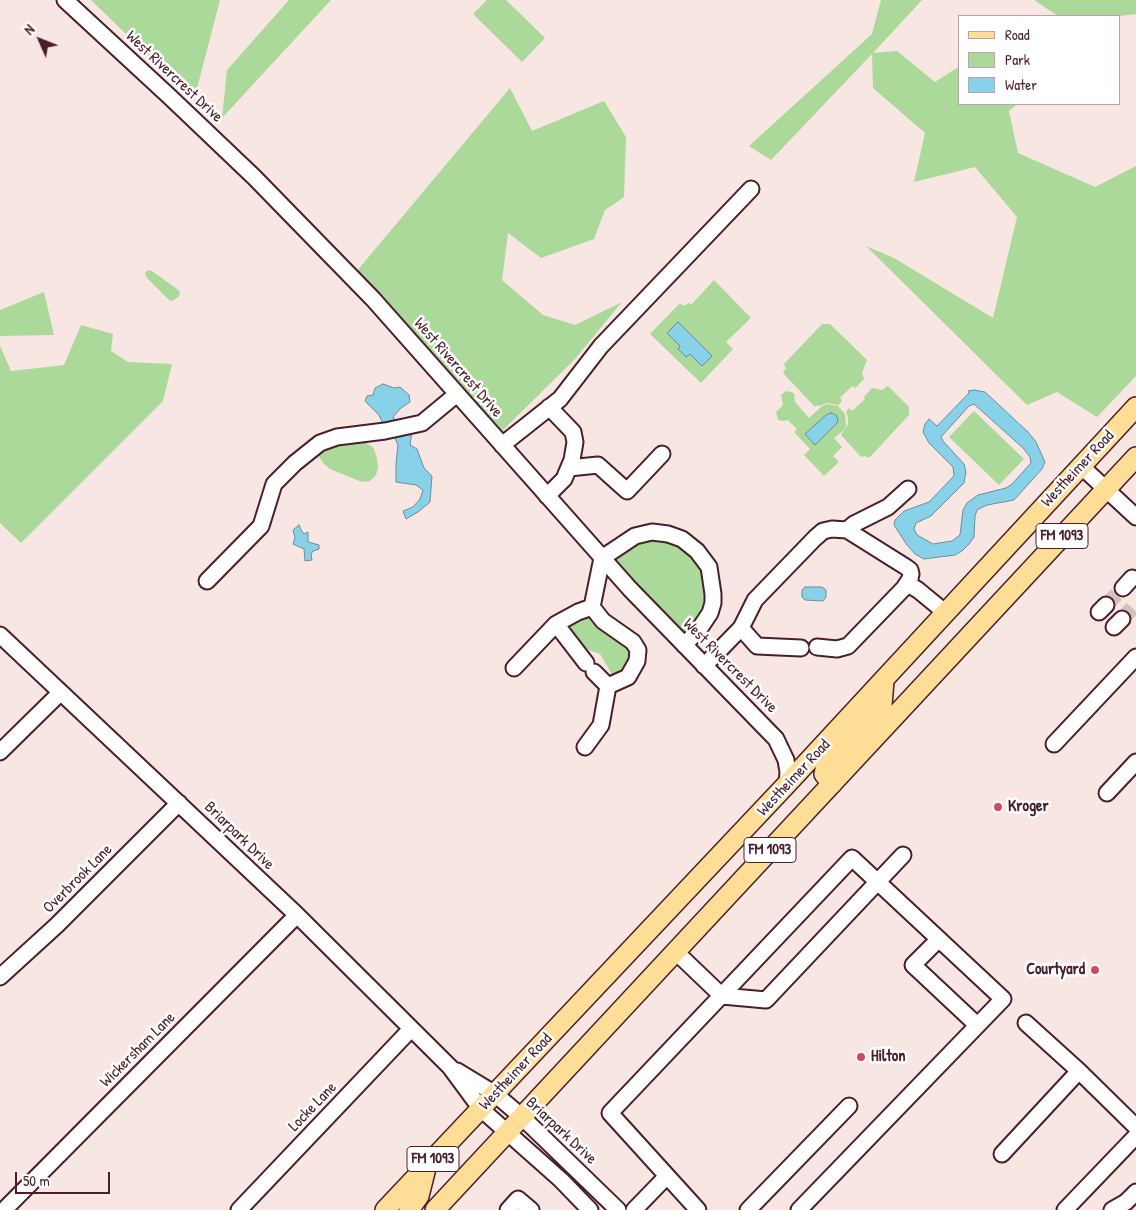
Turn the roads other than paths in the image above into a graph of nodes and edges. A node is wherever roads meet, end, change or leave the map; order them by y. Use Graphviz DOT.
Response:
graph roads {
  1 [pos="65,0"];
  2 [pos="750,189"];
  3 [pos="457,394"];
  4 [pos="549,407"];
  5 [pos="1136,407"];
  6 [pos="502,445"];
  7 [pos="662,454"];
  8 [pos="1136,457"];
  9 [pos="1081,466"];
  10 [pos="569,468"];
  11 [pos="908,489"];
  12 [pos="1105,489"];
  13 [pos="547,496"];
  14 [pos="1136,517"];
  15 [pos="847,530"];
  16 [pos="602,558"];
  17 [pos="207,581"];
  18 [pos="908,584"];
  19 [pos="592,607"];
  20 [pos="946,613"];
  21 [pos="556,624"];
  22 [pos="740,628"];
  23 [pos="0,635"];
  24 [pos="684,645"];
  25 [pos="817,647"];
  26 [pos="802,648"];
  27 [pos="1136,657"];
  28 [pos="704,666"];
  29 [pos="514,668"];
  30 [pos="884,680"];
  31 [pos="608,686"];
  32 [pos="60,693"];
  33 [pos="1054,744"];
  34 [pos="586,747"];
  35 [pos="0,752"];
  36 [pos="1136,762"];
  37 [pos="787,784"];
  38 [pos="832,784"];
  39 [pos="1106,793"];
  40 [pos="179,803"];
  41 [pos="903,855"];
  42 [pos="878,882"];
  43 [pos="297,915"];
  44 [pos="939,939"];
  45 [pos="676,952"];
  46 [pos="0,977"];
  47 [pos="722,996"];
  48 [pos="1026,1023"];
  49 [pos="978,1025"];
  50 [pos="411,1029"];
  51 [pos="450,1067"];
  52 [pos="1079,1071"];
  53 [pos="495,1094"];
  54 [pos="849,1106"];
  55 [pos="481,1109"];
  56 [pos="522,1117"];
  57 [pos="1136,1127"];
  58 [pos="507,1132"];
  59 [pos="1136,1136"];
  60 [pos="1002,1154"];
  61 [pos="427,1166"];
  62 [pos="667,1176"];
  63 [pos="1136,1192"];
  64 [pos="4,1210"];
  65 [pos="239,1210"];
  66 [pos="386,1210"];
  67 [pos="409,1210"];
  68 [pos="435,1210"];
  69 [pos="508,1210"];
  70 [pos="531,1210"];
  71 [pos="590,1210"];
  72 [pos="618,1210"];
  73 [pos="634,1210"];
  74 [pos="698,1210"];
  75 [pos="748,1210"];
  76 [pos="799,1210"];
  77 [pos="1065,1210"];
  78 [pos="1112,1210"];
  1 -- 3 [label="street, West Rivercrest Drive"];
  2 -- 4 [label="street"];
  3 -- 6 [label="street, West Rivercrest Drive"];
  3 -- 17 [label="street"];
  4 -- 6 [label="street"];
  4 -- 10 [label="street"];
  5 -- 9 [label="main road, Westheimer Road / FM 1093"];
  6 -- 13 [label="street, West Rivercrest Drive"];
  7 -- 10 [label="street"];
  8 -- 12 [label="main road, Westheimer Road / FM 1093"];
  9 -- 12 [label="street"];
  9 -- 20 [label="main road, Westheimer Road / FM 1093"];
  10 -- 13 [label="street"];
  11 -- 15 [label="street"];
  12 -- 14 [label="street"];
  12 -- 38 [label="main road, Westheimer Road / FM 1093"];
  13 -- 16 [label="street, West Rivercrest Drive"];
  15 -- 18 [label="street"];
  15 -- 22 [label="street"];
  16 -- 19 [label="street"];
  16 -- 24 [label="street, West Rivercrest Drive"];
  16 -- 24 [label="street"];
  18 -- 20 [label="street"];
  18 -- 25 [label="street"];
  19 -- 21 [label="street"];
  19 -- 31 [label="street"];
  20 -- 30 [label="main road, Westheimer Road / FM 1093"];
  21 -- 29 [label="street"];
  21 -- 31 [label="street"];
  22 -- 26 [label="street"];
  22 -- 28 [label="street"];
  23 -- 32 [label="street, Briarpark Drive"];
  24 -- 28 [label="street, West Rivercrest Drive"];
  27 -- 33 [label="street"];
  28 -- 37 [label="street, West Rivercrest Drive"];
  30 -- 37 [label="main road, Westheimer Road / FM 1093"];
  30 -- 38 [label="main road"];
  31 -- 34 [label="street"];
  32 -- 35 [label="street"];
  32 -- 40 [label="street, Briarpark Drive"];
  36 -- 39 [label="street"];
  37 -- 53 [label="main road, Westheimer Road / FM 1093"];
  38 -- 45 [label="main road, Westheimer Road / FM 1093"];
  40 -- 43 [label="street, Briarpark Drive"];
  40 -- 46 [label="street, Overbrook Lane"];
  41 -- 42 [label="street"];
  42 -- 44 [label="street"];
  42 -- 47 [label="street"];
  42 -- 47 [label="street"];
  43 -- 50 [label="street, Briarpark Drive"];
  43 -- 64 [label="street, Wickersham Lane"];
  44 -- 49 [label="street"];
  44 -- 49 [label="street"];
  45 -- 47 [label="street"];
  45 -- 56 [label="main road, Westheimer Road / FM 1093"];
  47 -- 62 [label="street"];
  48 -- 52 [label="street"];
  49 -- 76 [label="street"];
  50 -- 51 [label="street, Briarpark Drive"];
  50 -- 65 [label="street, Locke Lane"];
  51 -- 53 [label="street, Briarpark Drive"];
  51 -- 55 [label="street, Briarpark Drive"];
  52 -- 57 [label="street"];
  52 -- 60 [label="street"];
  53 -- 55 [label="main road, Westheimer Road / FM 1093"];
  53 -- 56 [label="street, Briarpark Drive"];
  54 -- 75 [label="street"];
  55 -- 58 [label="street, Briarpark Drive"];
  55 -- 61 [label="main road, Westheimer Road / FM 1093"];
  56 -- 58 [label="main road, Westheimer Road / FM 1093"];
  56 -- 72 [label="street, Briarpark Drive"];
  58 -- 68 [label="main road, Westheimer Road / FM 1093"];
  58 -- 71 [label="street, Briarpark Drive"];
  59 -- 77 [label="street"];
  61 -- 66 [label="main road, Westheimer Road / FM 1093"];
  61 -- 67 [label="main road"];
  62 -- 73 [label="street"];
  62 -- 74 [label="street"];
  63 -- 78 [label="street"];
  69 -- 70 [label="street"];
}
